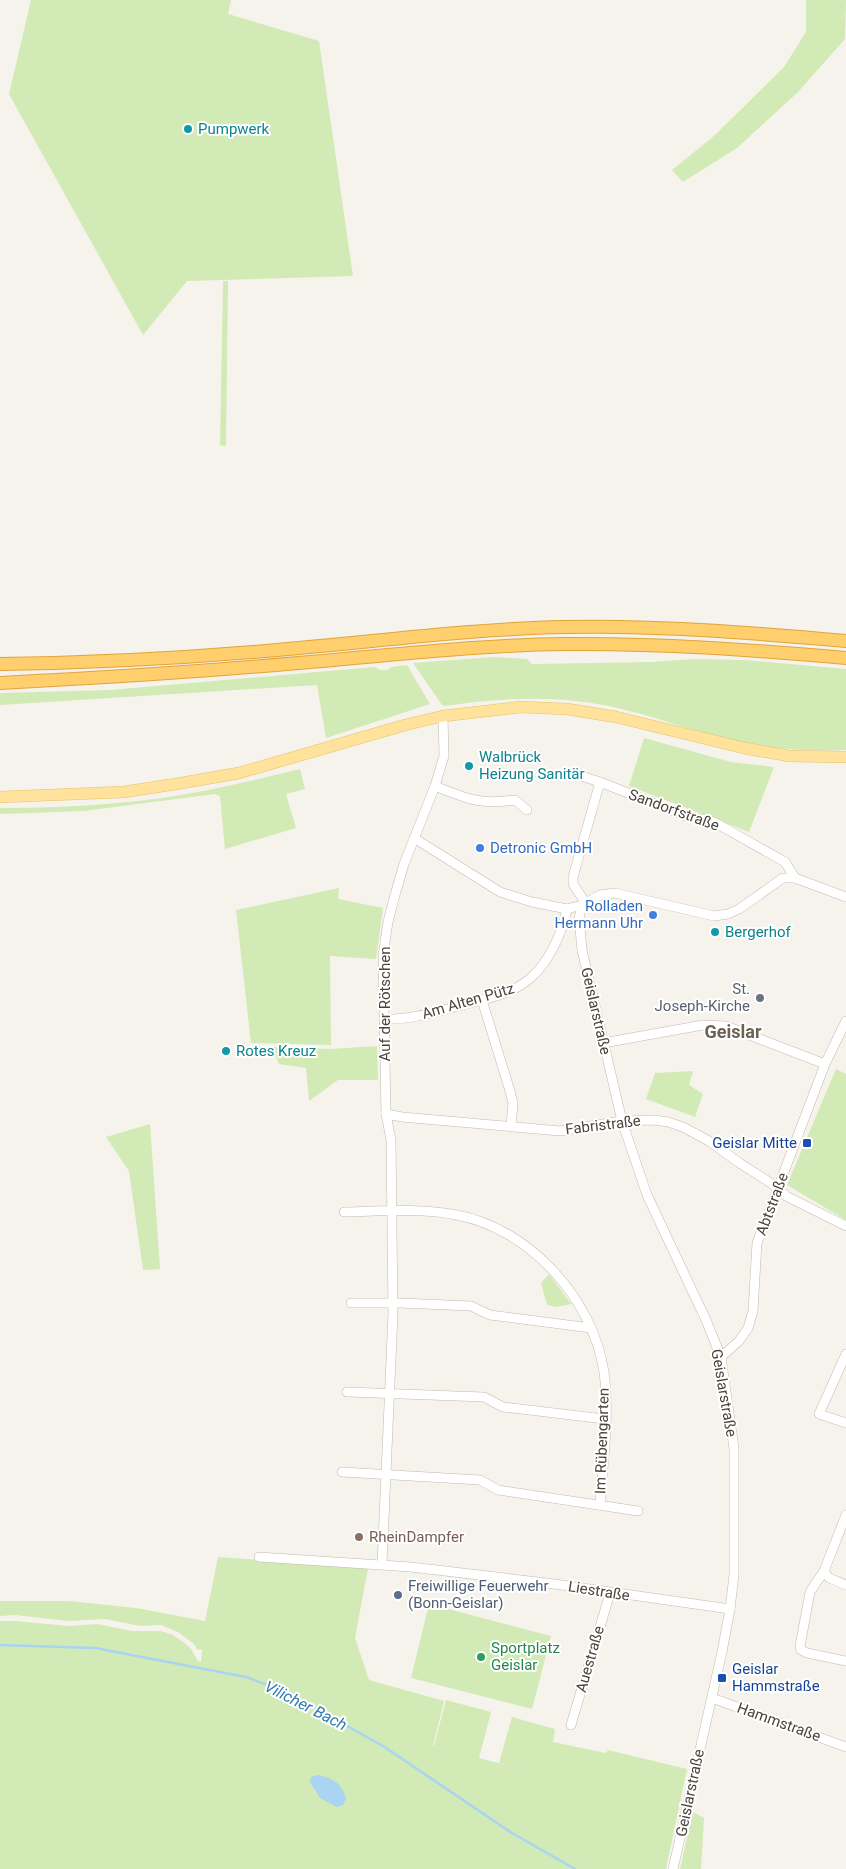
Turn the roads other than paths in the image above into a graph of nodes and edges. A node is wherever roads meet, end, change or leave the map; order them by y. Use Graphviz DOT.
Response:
graph roads {
  1 [pos="846,641"];
  2 [pos="846,658"];
  3 [pos="0,664"];
  4 [pos="0,683"];
  5 [pos="443,716"];
  6 [pos="846,757"];
  7 [pos="569,772"];
  8 [pos="600,782"];
  9 [pos="435,786"];
  10 [pos="0,797"];
  11 [pos="527,810"];
  12 [pos="414,838"];
  13 [pos="796,878"];
  14 [pos="846,897"];
  15 [pos="583,904"];
  16 [pos="567,909"];
  17 [pos="482,1000"];
  18 [pos="384,1019"];
  19 [pos="846,1022"];
  20 [pos="603,1043"];
  21 [pos="824,1064"];
  22 [pos="386,1114"];
  23 [pos="622,1121"];
  24 [pos="511,1126"];
  25 [pos="778,1190"];
  26 [pos="391,1211"];
  27 [pos="344,1212"];
  28 [pos="846,1226"];
  29 [pos="392,1303"];
  30 [pos="351,1304"];
  31 [pos="591,1328"];
  32 [pos="846,1354"];
  33 [pos="721,1356"];
  34 [pos="347,1392"];
  35 [pos="390,1392"];
  36 [pos="605,1419"];
  37 [pos="846,1423"];
  38 [pos="342,1472"];
  39 [pos="385,1474"];
  40 [pos="600,1505"];
  41 [pos="638,1511"];
  42 [pos="846,1514"];
  43 [pos="258,1557"];
  44 [pos="382,1564"];
  45 [pos="824,1572"];
  46 [pos="846,1585"];
  47 [pos="610,1593"];
  48 [pos="730,1610"];
  49 [pos="846,1661"];
  50 [pos="712,1698"];
  51 [pos="571,1726"];
  52 [pos="846,1747"];
  53 [pos="673,1869"];
  1 -- 3 [label="highway"];
  2 -- 4 [label="highway"];
  5 -- 6 [label="main road"];
  5 -- 9 [label="street, Auf der Rötschen"];
  5 -- 10 [label="main road"];
  7 -- 8 [label="street, Sandorfstraße"];
  8 -- 13 [label="street, Sandorfstraße"];
  8 -- 15 [label="street"];
  9 -- 11 [label="street"];
  9 -- 12 [label="street, Auf der Rötschen"];
  12 -- 16 [label="street"];
  12 -- 18 [label="street, Auf der Rötschen"];
  13 -- 14 [label="street"];
  13 -- 15 [label="street"];
  15 -- 16 [label="street"];
  15 -- 20 [label="street, Geislarstraße"];
  16 -- 17 [label="street, Am Alten Pütz"];
  17 -- 18 [label="street, Am Alten Pütz"];
  17 -- 24 [label="street"];
  18 -- 22 [label="street, Auf der Rötschen"];
  19 -- 21 [label="street, Abtstraße"];
  20 -- 21 [label="street"];
  20 -- 23 [label="street, Geislarstraße"];
  21 -- 25 [label="street, Abtstraße"];
  22 -- 24 [label="street, Fabristraße"];
  22 -- 26 [label="street, Auf der Rötschen"];
  23 -- 24 [label="street, Fabristraße"];
  23 -- 25 [label="street, Fabristraße"];
  23 -- 33 [label="street, Geislarstraße"];
  25 -- 28 [label="street, Fabristraße"];
  25 -- 33 [label="street, Abtstraße"];
  26 -- 27 [label="street"];
  26 -- 29 [label="street, Auf der Rötschen"];
  26 -- 31 [label="street, Im Rübengarten"];
  29 -- 30 [label="street"];
  29 -- 31 [label="street"];
  29 -- 35 [label="street, Auf der Rötschen"];
  31 -- 36 [label="street, Im Rübengarten"];
  32 -- 37 [label="street"];
  33 -- 48 [label="street, Geislarstraße"];
  34 -- 35 [label="street"];
  35 -- 36 [label="street"];
  35 -- 39 [label="street, Auf der Rötschen"];
  36 -- 40 [label="street, Im Rübengarten"];
  38 -- 39 [label="street"];
  39 -- 40 [label="street"];
  39 -- 44 [label="street, Auf der Rötschen"];
  40 -- 41 [label="street"];
  42 -- 45 [label="street"];
  43 -- 44 [label="street, Liestraße"];
  44 -- 47 [label="street, Liestraße"];
  45 -- 46 [label="street"];
  45 -- 49 [label="street"];
  47 -- 48 [label="street, Liestraße"];
  47 -- 51 [label="street, Auestraße"];
  48 -- 50 [label="street, Geislarstraße"];
  50 -- 52 [label="street, Hammstraße"];
  50 -- 53 [label="street, Geislarstraße"];
}
